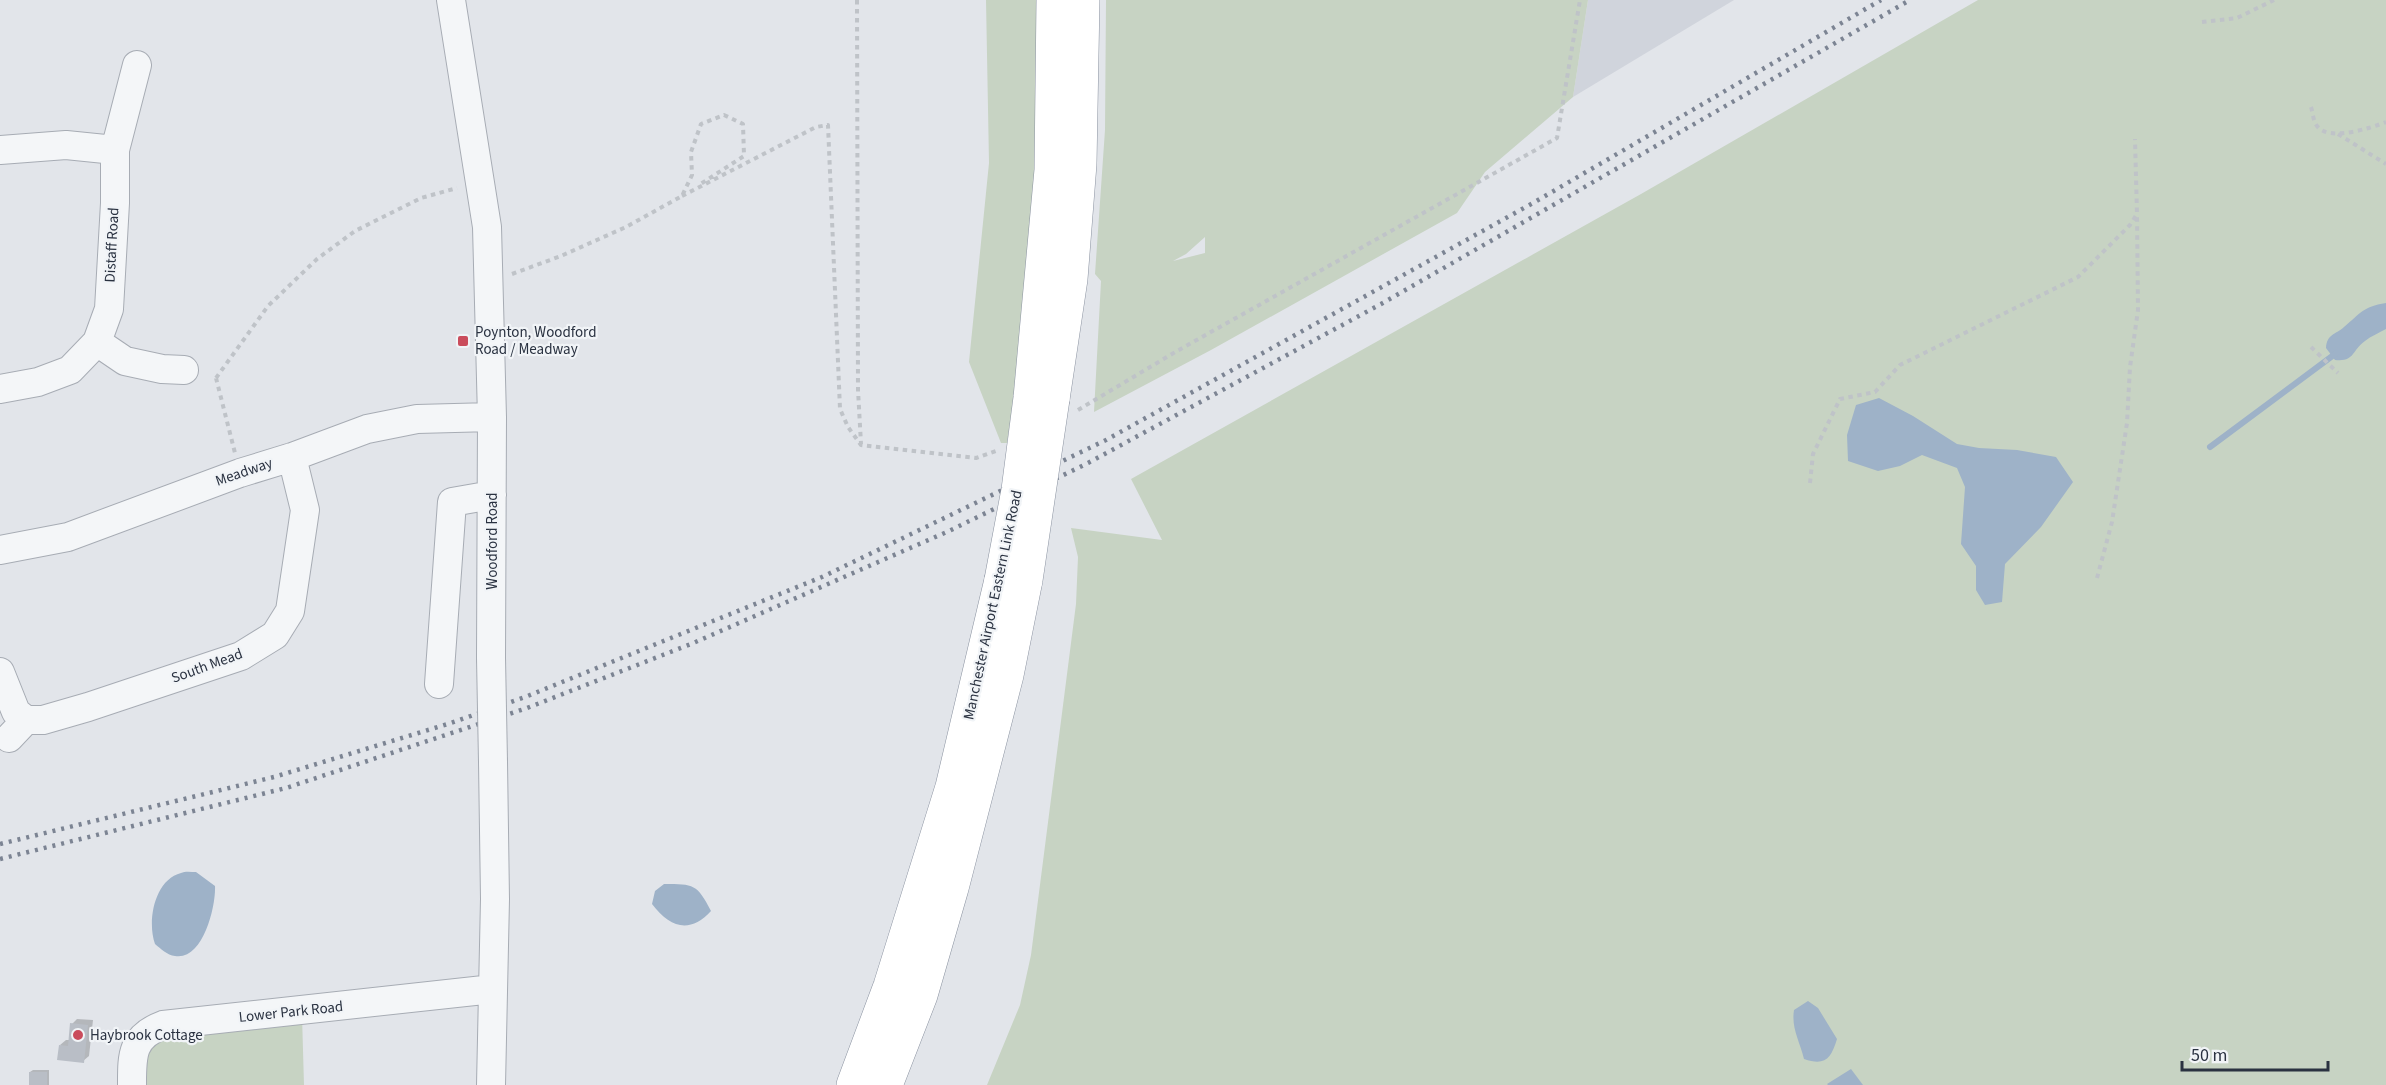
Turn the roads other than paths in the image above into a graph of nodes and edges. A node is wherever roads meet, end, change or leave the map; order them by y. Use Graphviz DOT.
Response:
graph roads {
  1 [pos="452,0"];
  2 [pos="1053,0"];
  3 [pos="1083,0"];
  4 [pos="137,65"];
  5 [pos="0,150"];
  6 [pos="115,150"];
  7 [pos="97,342"];
  8 [pos="184,370"];
  9 [pos="0,389"];
  10 [pos="1042,399"];
  11 [pos="492,417"];
  12 [pos="292,457"];
  13 [pos="492,495"];
  14 [pos="0,550"];
  15 [pos="1013,580"];
  16 [pos="0,672"];
  17 [pos="439,684"];
  18 [pos="493,989"];
  19 [pos="132,1085"];
  20 [pos="491,1085"];
  21 [pos="853,1085"];
  22 [pos="886,1085"];
  1 -- 11 [label="street, Woodford Road"];
  2 -- 10 [label="highway, Manchester Airport Eastern Link Road"];
  3 -- 10 [label="highway, Manchester Airport Eastern Link Road"];
  4 -- 6 [label="street, Distaff Road"];
  5 -- 6 [label="street"];
  6 -- 7 [label="street, Distaff Road"];
  7 -- 8 [label="street"];
  7 -- 9 [label="street, Distaff Road"];
  10 -- 15 [label="highway, Manchester Airport Eastern Link Road, bridge"];
  11 -- 12 [label="street, Meadway"];
  11 -- 13 [label="street, Woodford Road"];
  12 -- 14 [label="street, Meadway"];
  12 -- 16 [label="street, South Mead"];
  13 -- 17 [label="street"];
  13 -- 18 [label="street, Woodford Road, bridge"];
  15 -- 21 [label="highway, Manchester Airport Eastern Link Road"];
  15 -- 22 [label="highway, Manchester Airport Eastern Link Road"];
  18 -- 19 [label="street, Lower Park Road"];
  18 -- 20 [label="street, Woodford Road"];
}
